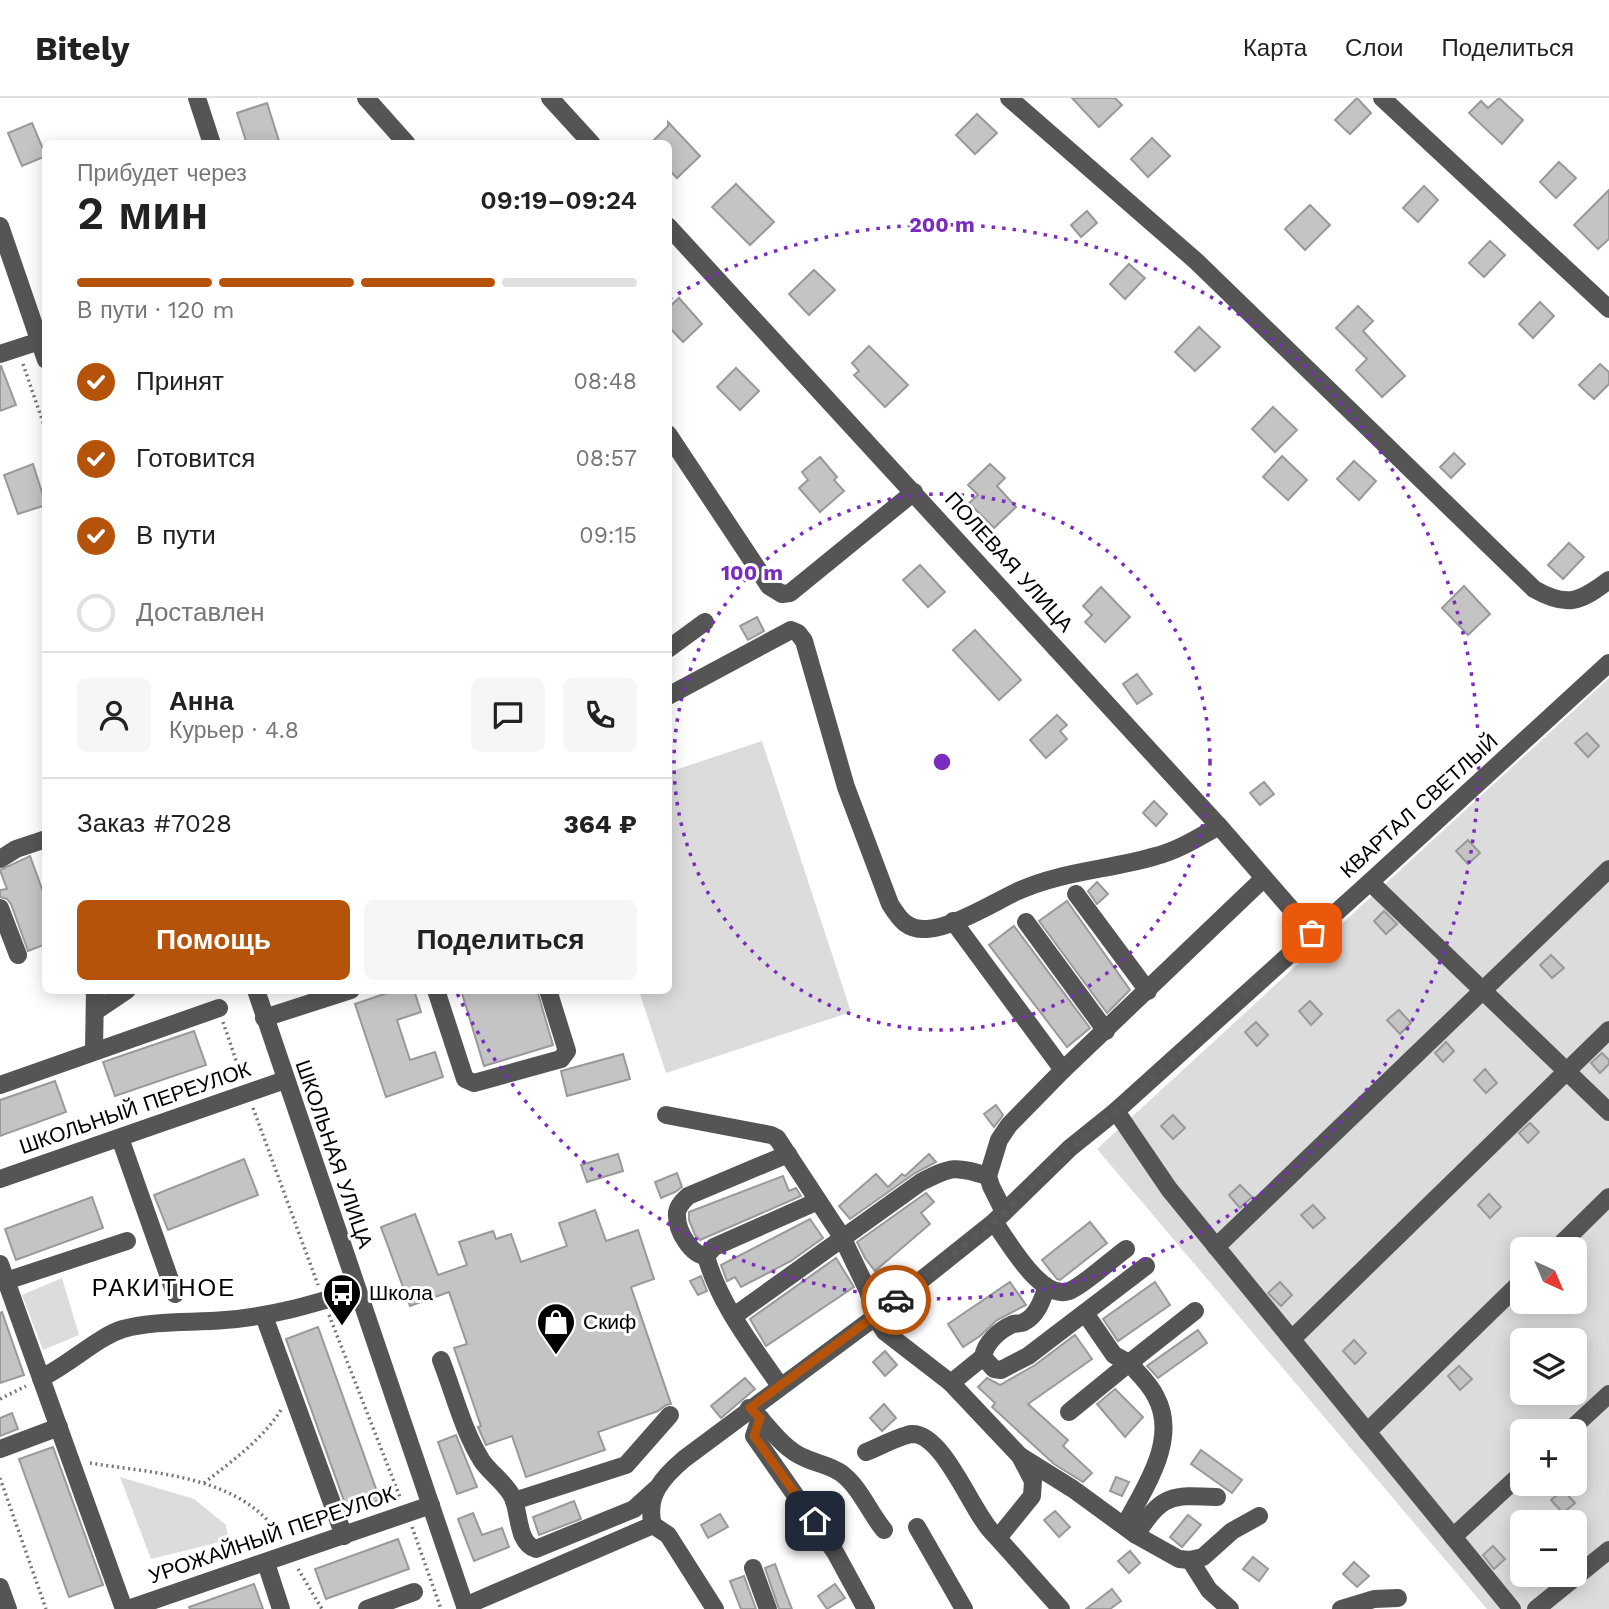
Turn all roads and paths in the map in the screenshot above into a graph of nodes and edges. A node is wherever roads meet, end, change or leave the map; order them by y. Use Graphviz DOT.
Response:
graph roads {
  1 [pos="197,98"];
  2 [pos="366,98"];
  3 [pos="550,98"];
  4 [pos="1009,98"];
  5 [pos="1382,98"];
  6 [pos="211,140"];
  7 [pos="403,140"];
  8 [pos="588,140"];
  9 [pos="0,226"];
  10 [pos="672,230"];
  11 [pos="1609,309"];
  12 [pos="42,341"];
  13 [pos="9,351"];
  14 [pos="42,422"];
  15 [pos="672,440"];
  16 [pos="914,492"];
  17 [pos="1609,580"];
  18 [pos="705,622"];
  19 [pos="672,646"];
  20 [pos="1609,663"];
  21 [pos="672,694"];
  22 [pos="1219,826"];
  23 [pos="42,840"];
  24 [pos="0,859"];
  25 [pos="1609,869"];
  26 [pos="1263,879"];
  27 [pos="1370,882"];
  28 [pos="1076,894"];
  29 [pos="0,908"];
  30 [pos="953,921"];
  31 [pos="1026,922"];
  32 [pos="1312,933"];
  33 [pos="18,955"];
  34 [pos="1483,990"];
  35 [pos="1148,991"];
  36 [pos="94,994"];
  37 [pos="121,994"];
  38 [pos="257,994"];
  39 [pos="339,994"];
  40 [pos="437,994"];
  41 [pos="549,994"];
  42 [pos="219,1008"];
  43 [pos="96,1011"];
  44 [pos="264,1018"];
  45 [pos="1609,1030"];
  46 [pos="1107,1031"];
  47 [pos="94,1051"];
  48 [pos="1063,1070"];
  49 [pos="1566,1070"];
  50 [pos="285,1080"];
  51 [pos="0,1085"];
  52 [pos="248,1095"];
  53 [pos="1116,1111"];
  54 [pos="1609,1112"];
  55 [pos="666,1115"];
  56 [pos="120,1138"];
  57 [pos="788,1154"];
  58 [pos="988,1176"];
  59 [pos="0,1179"];
  60 [pos="1609,1197"];
  61 [pos="818,1201"];
  62 [pos="999,1217"];
  63 [pos="842,1237"];
  64 [pos="1568,1237"];
  65 [pos="127,1241"];
  66 [pos="1216,1247"];
  67 [pos="1126,1249"];
  68 [pos="706,1256"];
  69 [pos="1146,1266"];
  70 [pos="3,1273"];
  71 [pos="1046,1289"];
  72 [pos="356,1291"];
  73 [pos="1510,1293"];
  74 [pos="175,1294"];
  75 [pos="323,1301"];
  76 [pos="1195,1311"];
  77 [pos="1085,1313"];
  78 [pos="264,1316"];
  79 [pos="734,1316"];
  80 [pos="875,1317"];
  81 [pos="1292,1339"];
  82 [pos="983,1357"];
  83 [pos="442,1360"];
  84 [pos="1129,1363"];
  85 [pos="41,1378"];
  86 [pos="951,1383"];
  87 [pos="780,1386"];
  88 [pos="292,1393"];
  89 [pos="1609,1395"];
  90 [pos="0,1399"];
  91 [pos="1069,1412"];
  92 [pos="755,1413"];
  93 [pos="670,1415"];
  94 [pos="1582,1419"];
  95 [pos="59,1427"];
  96 [pos="1367,1432"];
  97 [pos="0,1449"];
  98 [pos="866,1452"];
  99 [pos="1020,1456"];
  100 [pos="71,1460"];
  101 [pos="0,1478"];
  102 [pos="204,1483"];
  103 [pos="1510,1484"];
  104 [pos="656,1489"];
  105 [pos="1217,1497"];
  106 [pos="514,1501"];
  107 [pos="431,1505"];
  108 [pos="407,1513"];
  109 [pos="1259,1516"];
  110 [pos="653,1525"];
  111 [pos="917,1527"];
  112 [pos="884,1530"];
  113 [pos="1130,1530"];
  114 [pos="994,1534"];
  115 [pos="344,1536"];
  116 [pos="1453,1536"];
  117 [pos="1609,1550"];
  118 [pos="292,1554"];
  119 [pos="1190,1560"];
  120 [pos="266,1563"];
  121 [pos="753,1568"];
  122 [pos="0,1587"];
  123 [pos="414,1592"];
  124 [pos="1398,1598"];
  125 [pos="466,1608"];
  126 [pos="8,1609"];
  127 [pos="46,1609"];
  128 [pos="126,1609"];
  129 [pos="281,1609"];
  130 [pos="322,1609"];
  131 [pos="367,1609"];
  132 [pos="441,1609"];
  133 [pos="715,1609"];
  134 [pos="768,1609"];
  135 [pos="866,1609"];
  136 [pos="964,1609"];
  137 [pos="1061,1609"];
  138 [pos="1230,1609"];
  139 [pos="1341,1609"];
  140 [pos="1512,1609"];
  141 [pos="1536,1609"];
  1 -- 6 [label="street"];
  2 -- 7 [label="street"];
  3 -- 8 [label="street"];
  4 -- 17 [label="street"];
  5 -- 11 [label="street"];
  9 -- 12 [label="street"];
  10 -- 16 [label="street, ПОЛЕВАЯ УЛИЦА"];
  12 -- 13 [label="street"];
  13 -- 14 [label="path"];
  15 -- 16 [label="street"];
  16 -- 22 [label="street, ПОЛЕВАЯ УЛИЦА"];
  18 -- 19 [label="street"];
  20 -- 27 [label="street, КВАРТАЛ СВЕТЛЫЙ"];
  21 -- 30 [label="street"];
  22 -- 26 [label="street, ПОЛЕВАЯ УЛИЦА"];
  22 -- 30 [label="street"];
  23 -- 24 [label="street"];
  25 -- 34 [label="street"];
  26 -- 32 [label="street, ПОЛЕВАЯ УЛИЦА"];
  26 -- 35 [label="street"];
  27 -- 32 [label="street, КВАРТАЛ СВЕТЛЫЙ"];
  27 -- 34 [label="street"];
  28 -- 35 [label="street"];
  29 -- 33 [label="street"];
  30 -- 48 [label="street"];
  31 -- 46 [label="street"];
  32 -- 53 [label="street, КВАРТАЛ СВЕТЛЫЙ"];
  34 -- 49 [label="street"];
  34 -- 66 [label="street"];
  35 -- 46 [label="street"];
  36 -- 43 [label="street"];
  37 -- 43 [label="street"];
  38 -- 44 [label="street, ШКОЛЬНАЯ УЛИЦА"];
  39 -- 44 [label="street"];
  40 -- 41 [label="street"];
  42 -- 47 [label="street"];
  42 -- 52 [label="path"];
  43 -- 47 [label="street"];
  44 -- 50 [label="street, ШКОЛЬНАЯ УЛИЦА"];
  45 -- 49 [label="street"];
  46 -- 48 [label="street"];
  47 -- 51 [label="street"];
  48 -- 58 [label="street"];
  49 -- 54 [label="street"];
  49 -- 81 [label="street"];
  50 -- 52 [label="street, ШКОЛЬНЫЙ ПЕРЕУЛОК"];
  50 -- 72 [label="street, ШКОЛЬНАЯ УЛИЦА"];
  52 -- 56 [label="street, ШКОЛЬНЫЙ ПЕРЕУЛОК"];
  52 -- 75 [label="path"];
  53 -- 62 [label="street, КВАРТАЛ СВЕТЛЫЙ"];
  53 -- 66 [label="street"];
  55 -- 57 [label="street"];
  56 -- 59 [label="street, ШКОЛЬНЫЙ ПЕРЕУЛОК"];
  56 -- 74 [label="street"];
  57 -- 61 [label="street"];
  57 -- 68 [label="street"];
  58 -- 62 [label="street"];
  58 -- 63 [label="street"];
  60 -- 64 [label="street"];
  61 -- 63 [label="street"];
  61 -- 68 [label="street"];
  62 -- 71 [label="street"];
  62 -- 80 [label="street, КВАРТАЛ СВЕТЛЫЙ"];
  63 -- 79 [label="street"];
  63 -- 80 [label="street"];
  65 -- 70 [label="street"];
  66 -- 81 [label="street"];
  67 -- 71 [label="street"];
  68 -- 79 [label="street"];
  69 -- 77 [label="street"];
  70 -- 85 [label="street"];
  71 -- 82 [label="street"];
  72 -- 75 [label="street"];
  72 -- 107 [label="street, ШКОЛЬНАЯ УЛИЦА"];
  73 -- 96 [label="street"];
  75 -- 78 [label="street"];
  75 -- 108 [label="path"];
  76 -- 84 [label="street"];
  77 -- 82 [label="street"];
  77 -- 84 [label="street"];
  78 -- 85 [label="street"];
  78 -- 88 [label="street"];
  79 -- 87 [label="street"];
  80 -- 86 [label="street"];
  80 -- 87 [label="street, КВАРТАЛ СВЕТЛЫЙ"];
  81 -- 96 [label="street"];
  82 -- 86 [label="street"];
  83 -- 106 [label="street"];
  84 -- 91 [label="street"];
  84 -- 113 [label="street"];
  85 -- 90 [label="path"];
  85 -- 95 [label="street"];
  86 -- 99 [label="street"];
  87 -- 92 [label="street, КВАРТАЛ СВЕТЛЫЙ"];
  88 -- 102 [label="path"];
  88 -- 115 [label="street"];
  89 -- 94 [label="street"];
  92 -- 104 [label="street, КВАРТАЛ СВЕТЛЫЙ"];
  92 -- 112 [label="street"];
  92 -- 135 [label="street"];
  93 -- 106 [label="street"];
  95 -- 97 [label="street"];
  95 -- 100 [label="street"];
  96 -- 116 [label="street"];
  98 -- 114 [label="street"];
  99 -- 113 [label="street"];
  99 -- 114 [label="street"];
  100 -- 102 [label="path"];
  100 -- 128 [label="street"];
  101 -- 127 [label="path"];
  102 -- 118 [label="path"];
  103 -- 116 [label="street"];
  104 -- 106 [label="street, КВАРТАЛ СВЕТЛЫЙ"];
  104 -- 110 [label="street"];
  105 -- 113 [label="street"];
  107 -- 108 [label="street, УРОЖАЙНЫЙ ПЕРЕУЛОК"];
  107 -- 125 [label="street, ШКОЛЬНАЯ УЛИЦА"];
  108 -- 115 [label="street, УРОЖАЙНЫЙ ПЕРЕУЛОК"];
  108 -- 132 [label="path"];
  109 -- 119 [label="street"];
  110 -- 125 [label="street"];
  110 -- 133 [label="street"];
  111 -- 136 [label="street"];
  113 -- 119 [label="street"];
  114 -- 137 [label="street"];
  115 -- 118 [label="street, УРОЖАЙНЫЙ ПЕРЕУЛОК"];
  116 -- 140 [label="street"];
  117 -- 141 [label="street"];
  118 -- 120 [label="street, УРОЖАЙНЫЙ ПЕРЕУЛОК"];
  118 -- 130 [label="path"];
  119 -- 138 [label="street"];
  120 -- 128 [label="street, УРОЖАЙНЫЙ ПЕРЕУЛОК"];
  120 -- 129 [label="street"];
  121 -- 134 [label="street"];
  122 -- 126 [label="street"];
  123 -- 131 [label="street"];
  124 -- 139 [label="street"];
}
